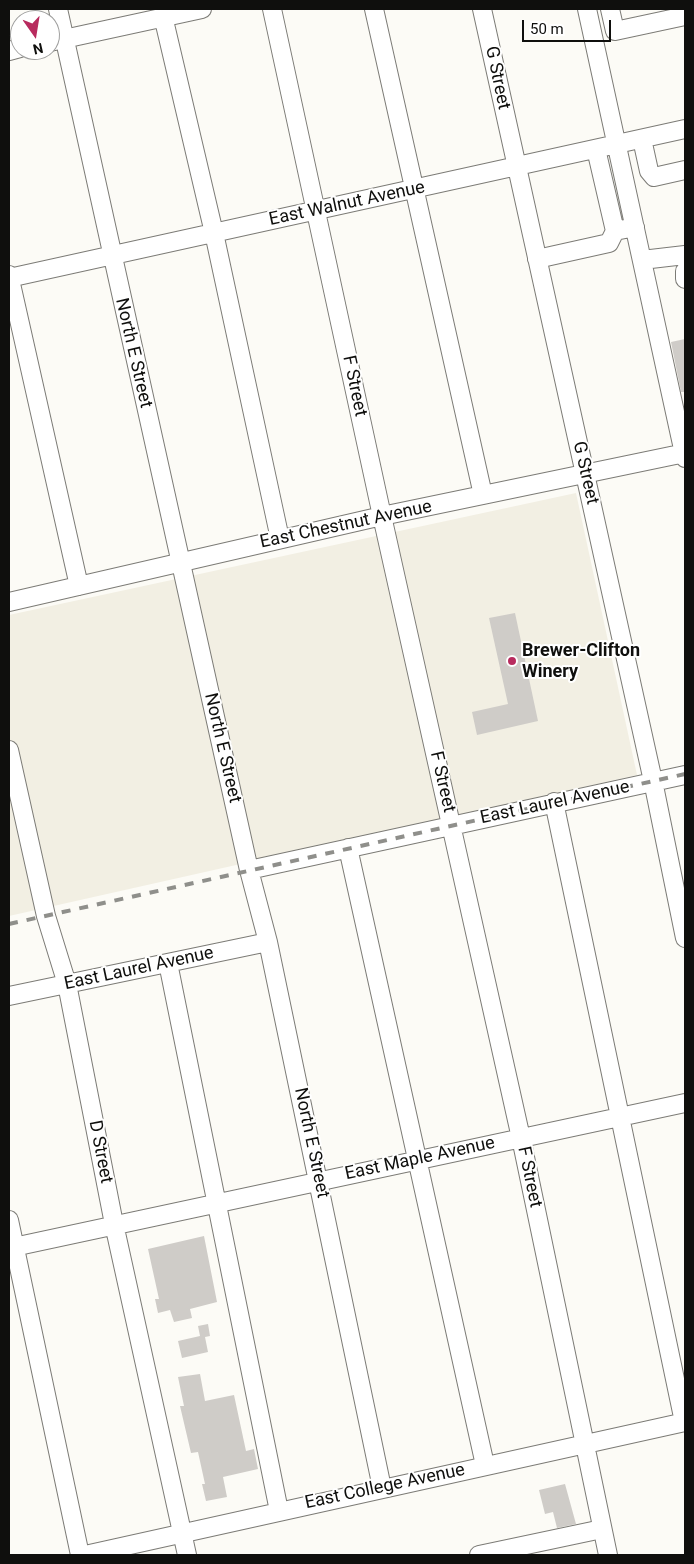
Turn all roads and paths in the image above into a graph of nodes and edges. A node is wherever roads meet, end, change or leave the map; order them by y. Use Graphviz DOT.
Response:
graph roads {
  1 [pos="202,9"];
  2 [pos="272,9"];
  3 [pos="374,9"];
  4 [pos="482,9"];
  5 [pos="586,9"];
  6 [pos="610,9"];
  7 [pos="163,16"];
  8 [pos="685,16"];
  9 [pos="60,39"];
  10 [pos="60,52"];
  11 [pos="685,129"];
  12 [pos="642,139"];
  13 [pos="617,144"];
  14 [pos="596,149"];
  15 [pos="516,167"];
  16 [pos="685,170"];
  17 [pos="416,189"];
  18 [pos="315,212"];
  19 [pos="635,226"];
  20 [pos="615,231"];
  21 [pos="214,233"];
  22 [pos="685,245"];
  23 [pos="111,255"];
  24 [pos="651,258"];
  25 [pos="537,259"];
  26 [pos="685,269"];
  27 [pos="9,277"];
  28 [pos="685,455"];
  29 [pos="585,474"];
  30 [pos="483,495"];
  31 [pos="382,516"];
  32 [pos="280,539"];
  33 [pos="180,562"];
  34 [pos="79,586"];
  35 [pos="9,602"];
  36 [pos="9,750"];
  37 [pos="685,775"];
  38 [pos="653,781"];
  39 [pos="554,803"];
  40 [pos="452,826"];
  41 [pos="348,848"];
  42 [pos="249,870"];
  43 [pos="685,938"];
  44 [pos="268,942"];
  45 [pos="168,963"];
  46 [pos="67,984"];
  47 [pos="9,996"];
  48 [pos="685,1103"];
  49 [pos="619,1116"];
  50 [pos="521,1138"];
  51 [pos="416,1159"];
  52 [pos="319,1181"];
  53 [pos="216,1203"];
  54 [pos="9,1220"];
  55 [pos="114,1224"];
  56 [pos="11,1247"];
  57 [pos="685,1422"];
  58 [pos="584,1444"];
  59 [pos="485,1466"];
  60 [pos="382,1488"];
  61 [pos="279,1511"];
  62 [pos="602,1529"];
  63 [pos="181,1533"];
  64 [pos="114,1552"];
  65 [pos="80,1555"];
  66 [pos="84,1555"];
  67 [pos="187,1555"];
  68 [pos="479,1555"];
  69 [pos="608,1555"];
  1 -- 7 [label="street"];
  2 -- 18 [label="street, F Street"];
  3 -- 17 [label="street"];
  4 -- 15 [label="street, G Street"];
  5 -- 13 [label="street"];
  6 -- 8 [label="street"];
  7 -- 9 [label="street"];
  7 -- 21 [label="street"];
  10 -- 23 [label="street, North E Street"];
  11 -- 12 [label="street, East Walnut Avenue"];
  12 -- 13 [label="street, East Walnut Avenue"];
  12 -- 16 [label="street"];
  13 -- 14 [label="street, East Walnut Avenue"];
  13 -- 19 [label="street"];
  14 -- 15 [label="street, East Walnut Avenue"];
  14 -- 20 [label="street"];
  15 -- 17 [label="street, East Walnut Avenue"];
  15 -- 25 [label="street, G Street"];
  17 -- 18 [label="street, East Walnut Avenue"];
  17 -- 30 [label="street"];
  18 -- 21 [label="street, East Walnut Avenue"];
  18 -- 31 [label="street, F Street"];
  19 -- 20 [label="street"];
  19 -- 24 [label="street"];
  20 -- 25 [label="street"];
  21 -- 23 [label="street, East Walnut Avenue"];
  21 -- 32 [label="street"];
  22 -- 24 [label="street"];
  23 -- 27 [label="street, East Walnut Avenue"];
  23 -- 33 [label="street, North E Street"];
  24 -- 26 [label="street"];
  24 -- 28 [label="street"];
  25 -- 29 [label="street, G Street"];
  27 -- 34 [label="street"];
  28 -- 29 [label="street, East Chestnut Avenue"];
  29 -- 30 [label="street, East Chestnut Avenue"];
  29 -- 38 [label="street, G Street"];
  30 -- 31 [label="street, East Chestnut Avenue"];
  31 -- 32 [label="street, East Chestnut Avenue"];
  31 -- 40 [label="street, F Street"];
  32 -- 33 [label="street, East Chestnut Avenue"];
  33 -- 34 [label="street, East Chestnut Avenue"];
  33 -- 42 [label="street, North E Street"];
  34 -- 35 [label="street, East Chestnut Avenue"];
  36 -- 46 [label="street, D Street"];
  37 -- 38 [label="street, East Laurel Avenue"];
  38 -- 39 [label="street, East Laurel Avenue"];
  38 -- 43 [label="street, G Street"];
  39 -- 40 [label="street, East Laurel Avenue"];
  39 -- 49 [label="street"];
  40 -- 41 [label="street, East Laurel Avenue"];
  40 -- 50 [label="street, F Street"];
  41 -- 42 [label="street, East Laurel Avenue"];
  41 -- 51 [label="street"];
  42 -- 44 [label="street, North E Street"];
  44 -- 45 [label="street, East Laurel Avenue"];
  44 -- 52 [label="street, North E Street"];
  45 -- 46 [label="street, East Laurel Avenue"];
  45 -- 53 [label="street"];
  46 -- 47 [label="street, East Laurel Avenue"];
  46 -- 55 [label="street, D Street"];
  48 -- 49 [label="street, East Maple Avenue"];
  49 -- 50 [label="street, East Maple Avenue"];
  49 -- 57 [label="street"];
  50 -- 51 [label="street, East Maple Avenue"];
  50 -- 58 [label="street, F Street"];
  51 -- 52 [label="street, East Maple Avenue"];
  51 -- 59 [label="street"];
  52 -- 53 [label="street, East Maple Avenue"];
  52 -- 60 [label="street, North E Street"];
  53 -- 55 [label="street, East Maple Avenue"];
  53 -- 61 [label="street"];
  54 -- 56 [label="street"];
  55 -- 56 [label="street, East Maple Avenue"];
  55 -- 63 [label="street, D Street"];
  56 -- 65 [label="street"];
  57 -- 58 [label="street, East College Avenue"];
  58 -- 59 [label="street, East College Avenue"];
  58 -- 62 [label="street, F Street"];
  59 -- 60 [label="street, East College Avenue"];
  60 -- 61 [label="street, East College Avenue"];
  61 -- 63 [label="street, East College Avenue"];
  62 -- 68 [label="street"];
  62 -- 69 [label="street, F Street"];
  63 -- 64 [label="street, East College Avenue"];
  63 -- 67 [label="street, D Street"];
  64 -- 66 [label="street, East College Avenue"];
}
